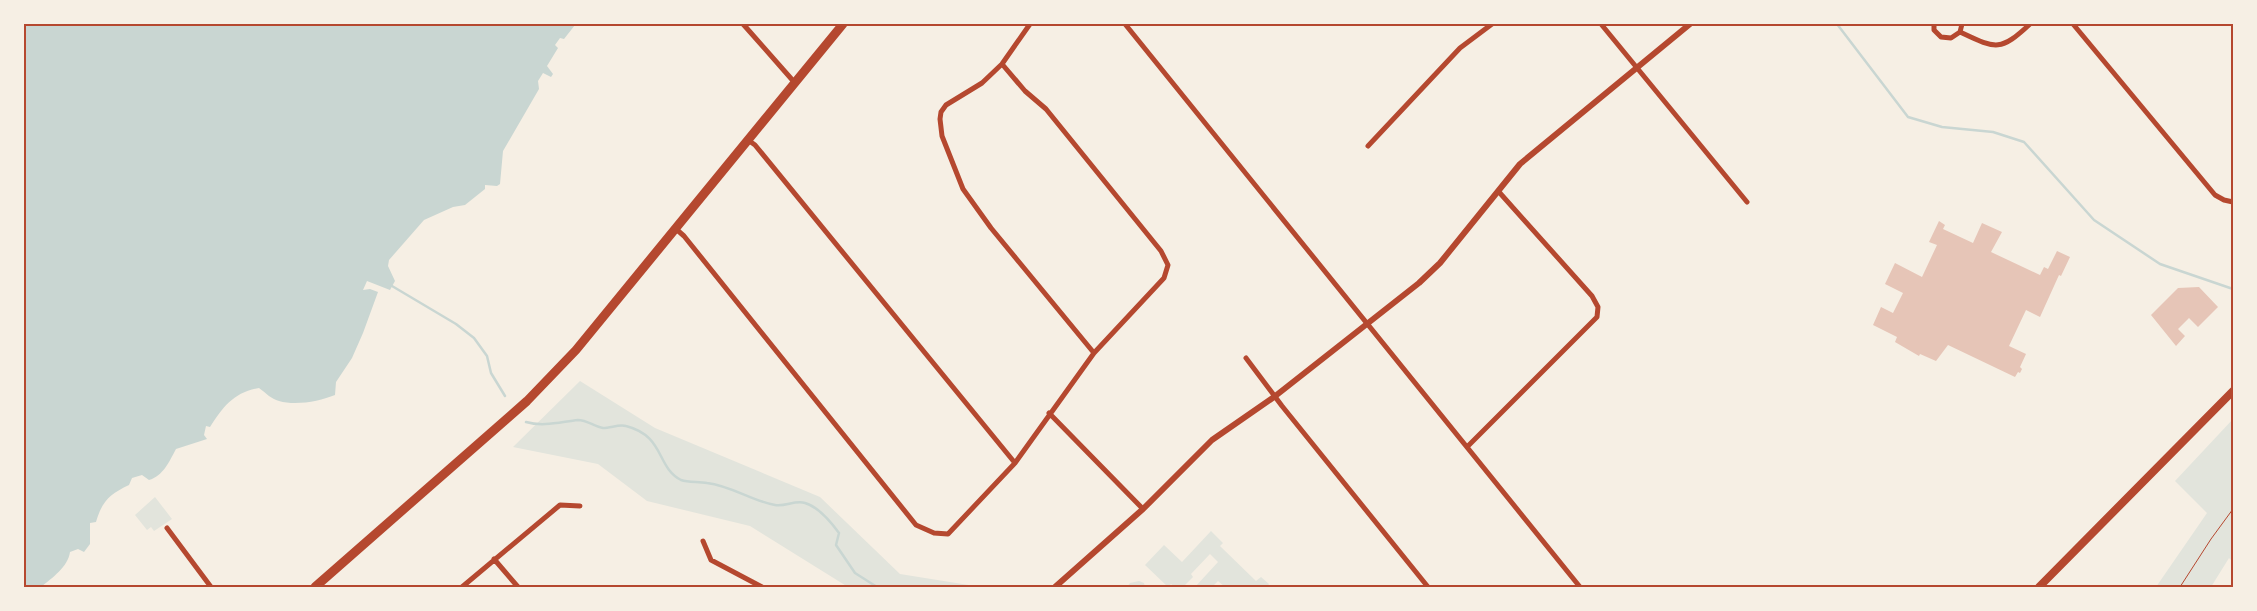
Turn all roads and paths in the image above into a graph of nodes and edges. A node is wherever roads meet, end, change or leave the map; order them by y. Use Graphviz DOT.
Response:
graph roads {
  1 [pos="743,24"];
  2 [pos="843,24"];
  3 [pos="1030,24"];
  4 [pos="1125,24"];
  5 [pos="1492,24"];
  6 [pos="1602,24"];
  7 [pos="1690,24"];
  8 [pos="1934,24"];
  9 [pos="1962,24"];
  10 [pos="2030,24"];
  11 [pos="2073,24"];
  12 [pos="1960,32"];
  13 [pos="1002,64"];
  14 [pos="1637,68"];
  15 [pos="794,83"];
  16 [pos="748,140"];
  17 [pos="1368,146"];
  18 [pos="1499,192"];
  19 [pos="1747,202"];
  20 [pos="2233,202"];
  21 [pos="676,228"];
  22 [pos="1368,325"];
  23 [pos="1094,353"];
  24 [pos="1246,358"];
  25 [pos="2233,391"];
  26 [pos="1274,397"];
  27 [pos="1049,413"];
  28 [pos="1467,447"];
  29 [pos="1015,462"];
  30 [pos="580,506"];
  31 [pos="1143,509"];
  32 [pos="2233,509"];
  33 [pos="167,528"];
  34 [pos="703,541"];
  35 [pos="494,559"];
  36 [pos="754,585"];
  37 [pos="211,587"];
  38 [pos="315,587"];
  39 [pos="462,587"];
  40 [pos="518,587"];
  41 [pos="762,587"];
  42 [pos="1055,587"];
  43 [pos="1428,587"];
  44 [pos="1580,587"];
  45 [pos="2039,587"];
  46 [pos="2180,587"];
  1 -- 15 [label="street"];
  2 -- 15 [label="main road"];
  3 -- 13 [label="street"];
  4 -- 22 [label="street"];
  5 -- 17 [label="street"];
  6 -- 14 [label="street"];
  7 -- 14 [label="street"];
  8 -- 12 [label="street"];
  9 -- 12 [label="street"];
  10 -- 12 [label="street"];
  11 -- 20 [label="street"];
  13 -- 23 [label="street"];
  13 -- 23 [label="street"];
  14 -- 18 [label="street"];
  14 -- 19 [label="street"];
  15 -- 16 [label="main road"];
  16 -- 21 [label="main road"];
  16 -- 29 [label="street"];
  18 -- 22 [label="street"];
  18 -- 28 [label="street"];
  21 -- 29 [label="street"];
  21 -- 38 [label="main road"];
  22 -- 26 [label="street"];
  22 -- 28 [label="street"];
  23 -- 27 [label="street"];
  24 -- 26 [label="street"];
  25 -- 45 [label="main road"];
  26 -- 31 [label="street"];
  26 -- 43 [label="street"];
  27 -- 29 [label="street"];
  27 -- 31 [label="street"];
  28 -- 44 [label="street"];
  30 -- 35 [label="street"];
  31 -- 42 [label="street"];
  32 -- 46 [label="path"];
  33 -- 37 [label="street"];
  34 -- 36 [label="street"];
  35 -- 39 [label="street"];
  35 -- 40 [label="street"];
  36 -- 41 [label="street"];
}
